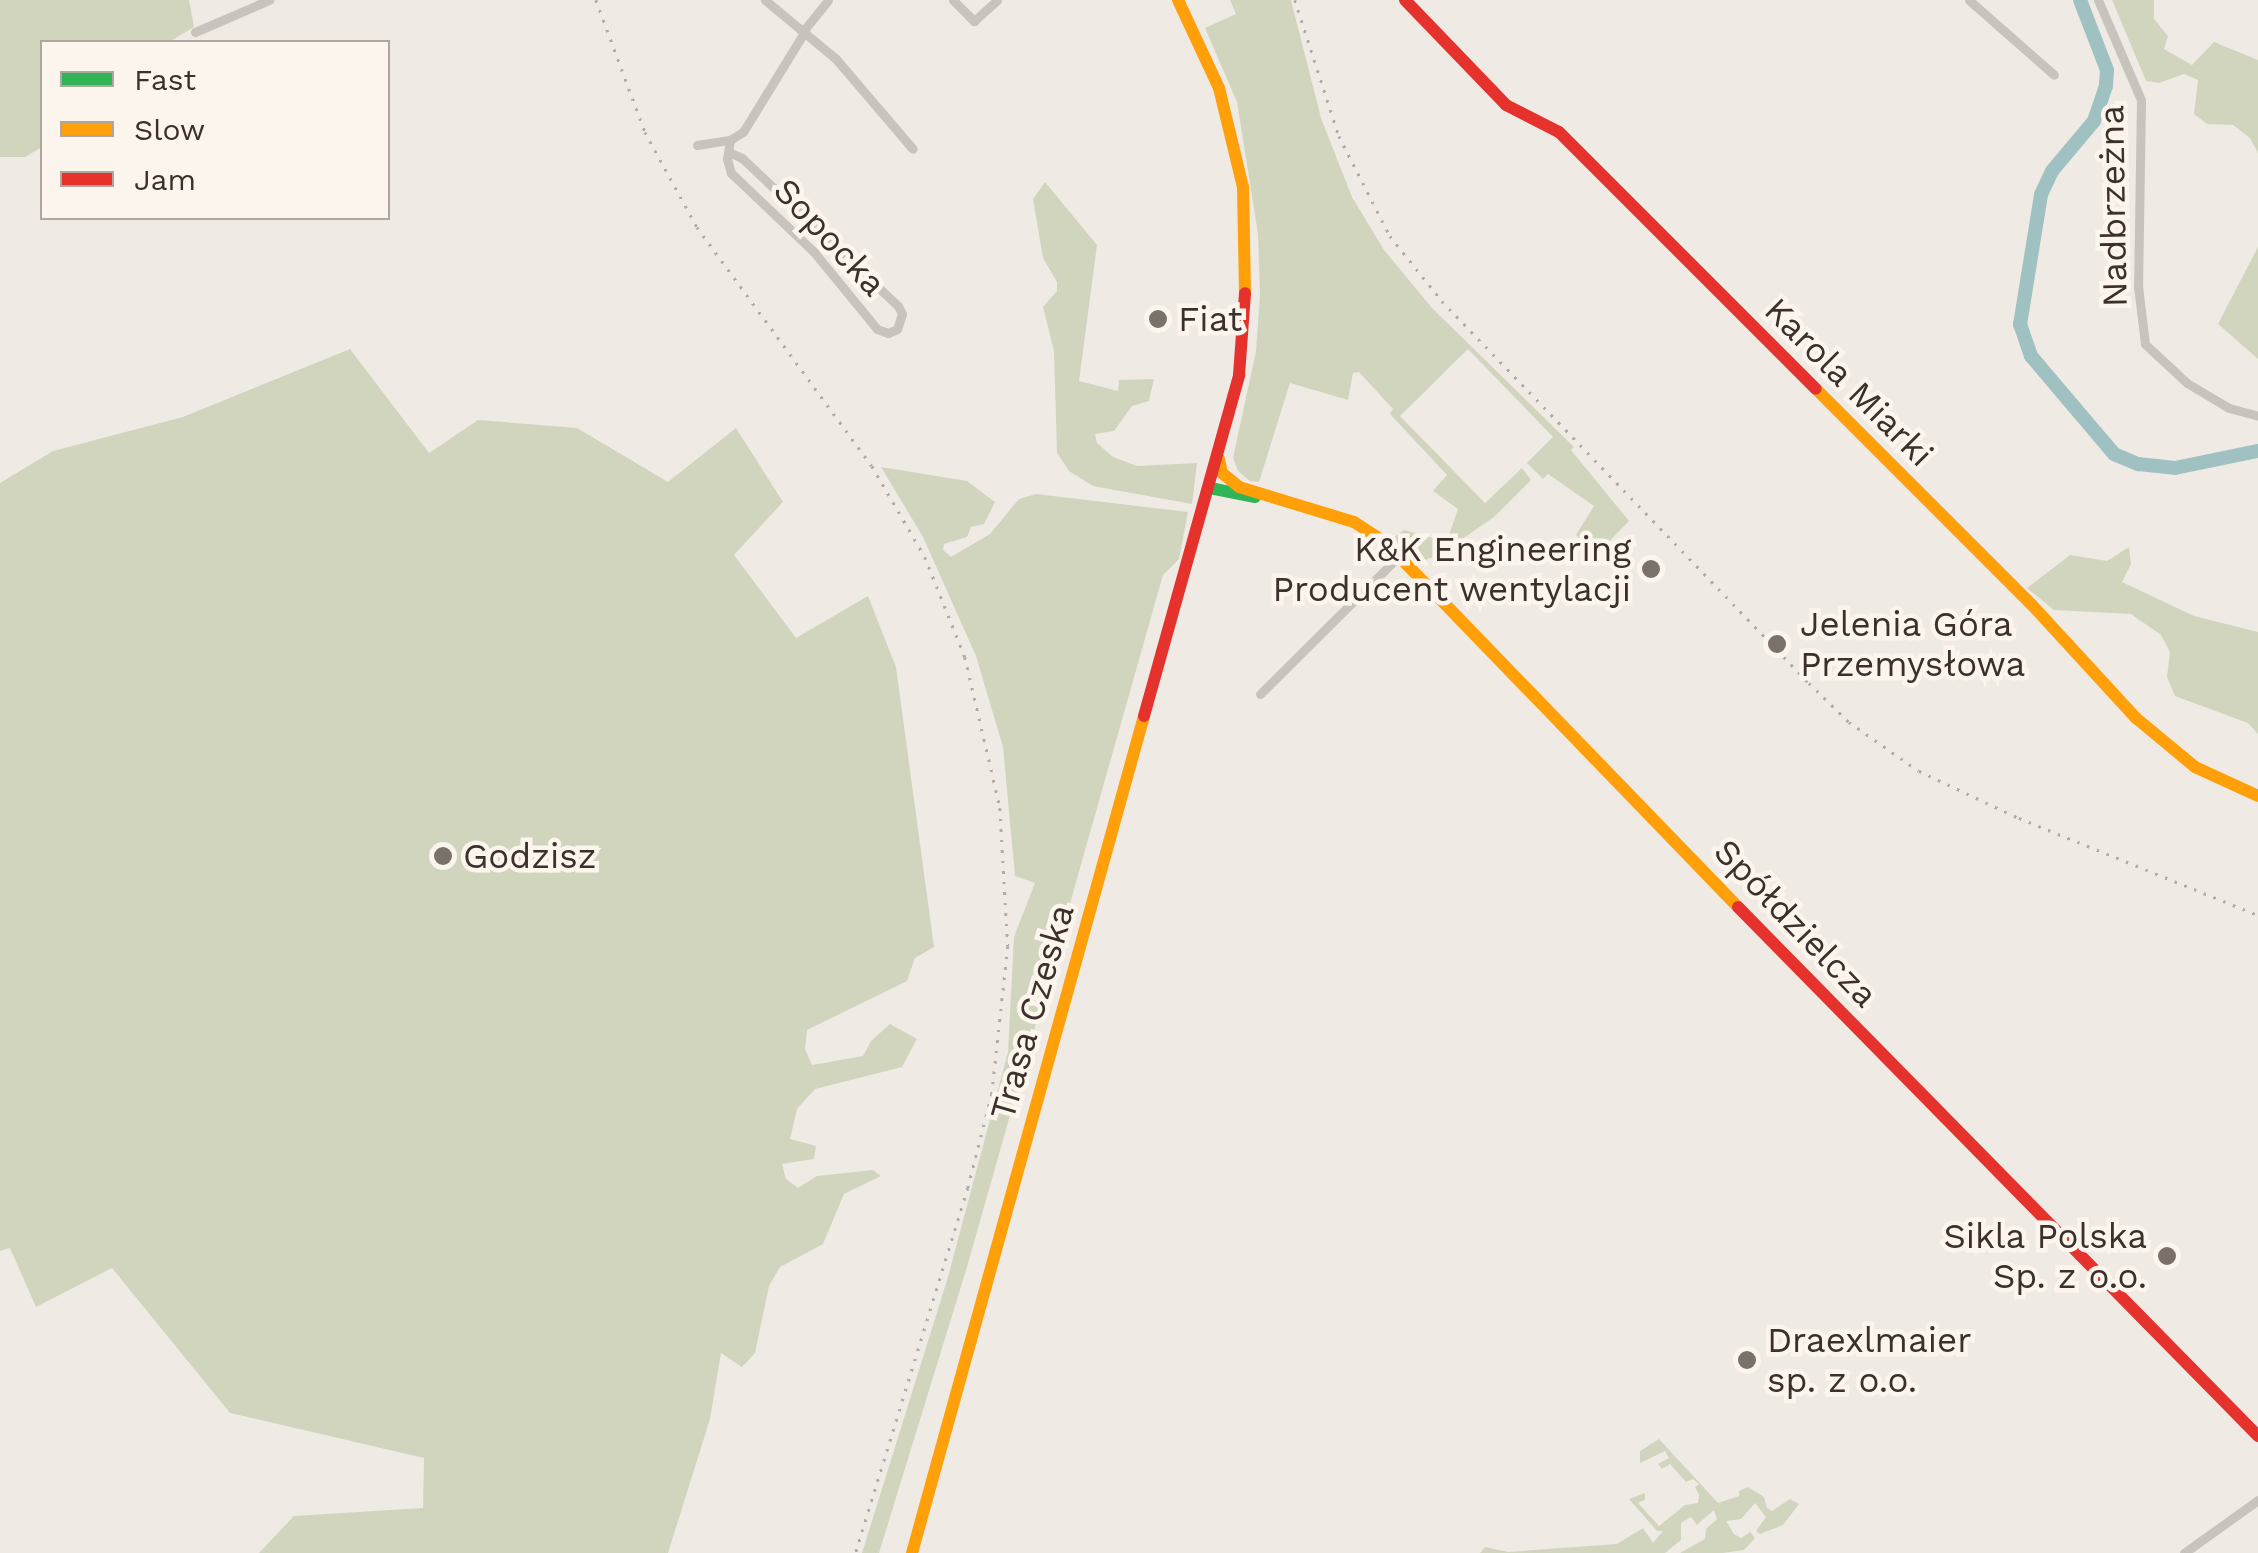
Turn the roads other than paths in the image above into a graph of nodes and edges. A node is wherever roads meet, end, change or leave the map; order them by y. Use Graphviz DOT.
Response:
graph roads {
  1 [pos="269,0"];
  2 [pos="764,0"];
  3 [pos="828,0"];
  4 [pos="953,0"];
  5 [pos="997,0"];
  6 [pos="1178,0"];
  7 [pos="1404,0"];
  8 [pos="1969,0"];
  9 [pos="2098,0"];
  10 [pos="805,31"];
  11 [pos="195,32"];
  12 [pos="2054,75"];
  13 [pos="730,140"];
  14 [pos="697,144"];
  15 [pos="913,149"];
  16 [pos="728,152"];
  17 [pos="2258,416"];
  18 [pos="1218,458"];
  19 [pos="1239,486"];
  20 [pos="1210,488"];
  21 [pos="1263,497"];
  22 [pos="1399,556"];
  23 [pos="1260,694"];
  24 [pos="2258,796"];
  25 [pos="2258,1436"];
  26 [pos="2258,1500"];
  27 [pos="912,1553"];
  28 [pos="2184,1553"];
  1 -- 11 [label="street"];
  2 -- 10 [label="street"];
  3 -- 10 [label="street"];
  4 -- 5 [label="street"];
  6 -- 18 [label="street"];
  7 -- 24 [label="street, Karola Miarki"];
  8 -- 12 [label="street"];
  9 -- 17 [label="street, Nadbrzeżna"];
  10 -- 13 [label="street"];
  10 -- 15 [label="street"];
  13 -- 14 [label="street"];
  13 -- 16 [label="street"];
  16 -- 16 [label="street, Sopocka"];
  18 -- 19 [label="street, Spółdzielcza"];
  18 -- 20 [label="street"];
  19 -- 20 [label="street, Spółdzielcza"];
  19 -- 21 [label="street, Spółdzielcza"];
  20 -- 21 [label="street, Spółdzielcza"];
  20 -- 27 [label="street, Trasa Czeska"];
  21 -- 22 [label="street, Spółdzielcza"];
  22 -- 23 [label="street"];
  22 -- 25 [label="street, Spółdzielcza"];
  26 -- 28 [label="street"];
}
